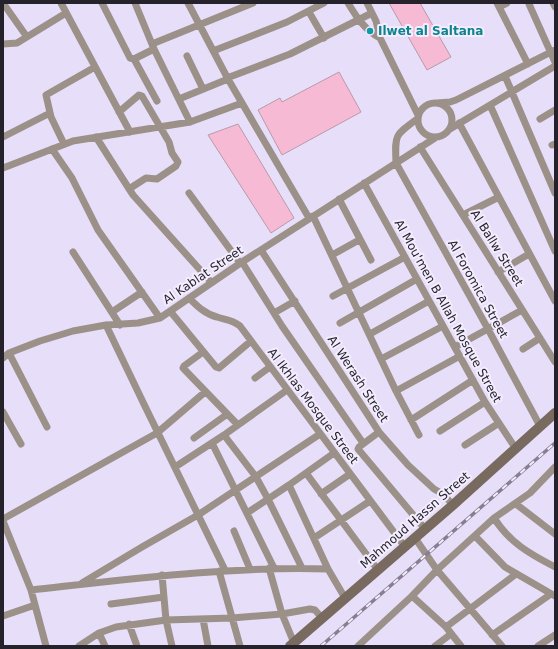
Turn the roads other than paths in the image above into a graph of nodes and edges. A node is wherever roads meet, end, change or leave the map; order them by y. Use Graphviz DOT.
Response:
graph roads {
  1 [pos="3,3"];
  2 [pos="61,3"];
  3 [pos="103,3"];
  4 [pos="135,3"];
  5 [pos="188,3"];
  6 [pos="253,3"];
  7 [pos="324,3"];
  8 [pos="348,3"];
  9 [pos="367,3"];
  10 [pos="508,3"];
  11 [pos="553,3"];
  12 [pos="529,4"];
  13 [pos="498,5"];
  14 [pos="555,7"];
  15 [pos="309,12"];
  16 [pos="372,13"];
  17 [pos="66,14"];
  18 [pos="359,20"];
  19 [pos="200,25"];
  20 [pos="27,37"];
  21 [pos="324,38"];
  22 [pos="380,38"];
  23 [pos="3,44"];
  24 [pos="153,46"];
  25 [pos="213,51"];
  26 [pos="553,51"];
  27 [pos="187,56"];
  28 [pos="134,59"];
  29 [pos="555,62"];
  30 [pos="528,64"];
  31 [pos="555,66"];
  32 [pos="95,67"];
  33 [pos="505,76"];
  34 [pos="228,79"];
  35 [pos="203,89"];
  36 [pos="512,92"];
  37 [pos="179,99"];
  38 [pos="157,101"];
  39 [pos="242,103"];
  40 [pos="437,103"];
  41 [pos="490,105"];
  42 [pos="555,110"];
  43 [pos="119,112"];
  44 [pos="50,113"];
  45 [pos="417,117"];
  46 [pos="540,119"];
  47 [pos="190,122"];
  48 [pos="459,123"];
  49 [pos="159,127"];
  50 [pos="450,129"];
  51 [pos="130,132"];
  52 [pos="3,136"];
  53 [pos="96,137"];
  54 [pos="435,138"];
  55 [pos="64,144"];
  56 [pos="420,147"];
  57 [pos="52,149"];
  58 [pos="396,163"];
  59 [pos="4,166"];
  60 [pos="364,182"];
  61 [pos="129,190"];
  62 [pos="189,193"];
  63 [pos="555,193"];
  64 [pos="499,197"];
  65 [pos="339,199"];
  66 [pos="463,215"];
  67 [pos="311,217"];
  68 [pos="359,240"];
  69 [pos="261,250"];
  70 [pos="555,251"];
  71 [pos="73,252"];
  72 [pos="529,254"];
  73 [pos="332,255"];
  74 [pos="405,257"];
  75 [pos="371,260"];
  76 [pos="241,262"];
  77 [pos="498,272"];
  78 [pos="417,279"];
  79 [pos="211,282"];
  80 [pos="348,288"];
  81 [pos="142,292"];
  82 [pos="334,296"];
  83 [pos="189,298"];
  84 [pos="295,301"];
  85 [pos="429,301"];
  86 [pos="555,301"];
  87 [pos="522,310"];
  88 [pos="170,311"];
  89 [pos="112,312"];
  90 [pos="359,312"];
  91 [pos="274,313"];
  92 [pos="160,318"];
  93 [pos="340,323"];
  94 [pos="106,325"];
  95 [pos="120,325"];
  96 [pos="443,326"];
  97 [pos="488,329"];
  98 [pos="370,334"];
  99 [pos="540,338"];
  100 [pos="251,341"];
  101 [pos="455,347"];
  102 [pos="523,349"];
  103 [pos="203,352"];
  104 [pos="6,356"];
  105 [pos="460,356"];
  106 [pos="381,359"];
  107 [pos="555,362"];
  108 [pos="270,367"];
  109 [pos="255,378"];
  110 [pos="473,380"];
  111 [pos="288,390"];
  112 [pos="396,391"];
  113 [pos="206,392"];
  114 [pos="485,402"];
  115 [pos="3,412"];
  116 [pos="555,413"];
  117 [pos="226,415"];
  118 [pos="411,420"];
  119 [pos="499,423"];
  120 [pos="238,425"];
  121 [pos="47,426"];
  122 [pos="540,426"];
  123 [pos="440,430"];
  124 [pos="379,432"];
  125 [pos="157,433"];
  126 [pos="320,434"];
  127 [pos="224,435"];
  128 [pos="419,435"];
  129 [pos="194,438"];
  130 [pos="212,443"];
  131 [pos="363,443"];
  132 [pos="21,444"];
  133 [pos="465,445"];
  134 [pos="516,448"];
  135 [pos="334,453"];
  136 [pos="175,467"];
  137 [pos="554,469"];
  138 [pos="306,473"];
  139 [pos="350,474"];
  140 [pos="256,477"];
  141 [pos="289,485"];
  142 [pos="235,491"];
  143 [pos="321,494"];
  144 [pos="268,499"];
  145 [pos="370,501"];
  146 [pos="516,504"];
  147 [pos="453,505"];
  148 [pos="247,513"];
  149 [pos="198,515"];
  150 [pos="494,518"];
  151 [pos="3,520"];
  152 [pos="341,520"];
  153 [pos="426,529"];
  154 [pos="234,531"];
  155 [pos="555,534"];
  156 [pos="475,536"];
  157 [pos="314,538"];
  158 [pos="414,538"];
  159 [pos="405,547"];
  160 [pos="555,567"];
  161 [pos="271,568"];
  162 [pos="302,568"];
  163 [pos="328,568"];
  164 [pos="250,569"];
  165 [pos="222,570"];
  166 [pos="378,570"];
  167 [pos="437,570"];
  168 [pos="516,574"];
  169 [pos="162,575"];
  170 [pos="80,584"];
  171 [pos="31,590"];
  172 [pos="553,595"];
  173 [pos="412,596"];
  174 [pos="164,597"];
  175 [pos="345,598"];
  176 [pos="111,604"];
  177 [pos="35,605"];
  178 [pos="470,608"];
  179 [pos="282,614"];
  180 [pos="3,616"];
  181 [pos="232,618"];
  182 [pos="322,618"];
  183 [pos="203,619"];
  184 [pos="166,620"];
  185 [pos="129,624"];
  186 [pos="446,627"];
  187 [pos="99,633"];
  188 [pos="451,634"];
  189 [pos="555,634"];
  190 [pos="492,635"];
  191 [pos="292,644"];
  192 [pos="135,645"];
  193 [pos="46,646"];
  194 [pos="79,646"];
  195 [pos="105,646"];
  196 [pos="172,646"];
  197 [pos="208,646"];
  198 [pos="240,646"];
  199 [pos="358,646"];
  200 [pos="435,646"];
  201 [pos="461,646"];
  202 [pos="502,646"];
  203 [pos="538,646"];
  1 -- 20 [label="street"];
  2 -- 17 [label="street"];
  3 -- 28 [label="street"];
  4 -- 24 [label="street"];
  5 -- 19 [label="street"];
  6 -- 19 [label="street"];
  7 -- 15 [label="street"];
  8 -- 18 [label="street"];
  9 -- 16 [label="street"];
  10 -- 13 [label="street"];
  11 -- 14 [label="street"];
  12 -- 26 [label="street"];
  13 -- 30 [label="street"];
  15 -- 21 [label="street"];
  15 -- 25 [label="street"];
  16 -- 18 [label="street"];
  16 -- 22 [label="street"];
  17 -- 20 [label="street"];
  17 -- 32 [label="street"];
  18 -- 21 [label="street"];
  18 -- 22 [label="street"];
  19 -- 24 [label="street"];
  19 -- 25 [label="street"];
  20 -- 23 [label="street"];
  21 -- 34 [label="street"];
  22 -- 45 [label="street"];
  24 -- 28 [label="street"];
  24 -- 37 [label="street"];
  25 -- 34 [label="street"];
  26 -- 29 [label="street"];
  26 -- 30 [label="street"];
  27 -- 35 [label="street"];
  28 -- 38 [label="street"];
  30 -- 33 [label="street"];
  31 -- 36 [label="street"];
  32 -- 43 [label="street"];
  32 -- 44 [label="street"];
  33 -- 36 [label="street"];
  33 -- 40 [label="street"];
  34 -- 35 [label="street"];
  34 -- 39 [label="street"];
  35 -- 37 [label="street"];
  36 -- 41 [label="street"];
  36 -- 63 [label="street"];
  37 -- 47 [label="street"];
  39 -- 47 [label="street"];
  39 -- 67 [label="street"];
  40 -- 45 [label="street"];
  40 -- 50 [label="street"];
  41 -- 48 [label="street"];
  41 -- 70 [label="street"];
  42 -- 46 [label="street"];
  43 -- 49 [label="street"];
  43 -- 51 [label="street"];
  44 -- 52 [label="street"];
  44 -- 55 [label="street"];
  45 -- 54 [label="street"];
  45 -- 58 [label="street"];
  47 -- 49 [label="street"];
  48 -- 50 [label="street"];
  48 -- 64 [label="street"];
  49 -- 51 [label="street"];
  49 -- 61 [label="street"];
  50 -- 54 [label="street"];
  51 -- 53 [label="street"];
  53 -- 55 [label="street"];
  53 -- 61 [label="street"];
  54 -- 56 [label="street, Al Kablat Street"];
  55 -- 57 [label="street"];
  56 -- 58 [label="street, Al Kablat Street"];
  56 -- 66 [label="street, Al Ballw Street"];
  57 -- 59 [label="street"];
  57 -- 81 [label="street"];
  58 -- 60 [label="street, Al Kablat Street"];
  58 -- 97 [label="street, Al Foromica Street"];
  60 -- 65 [label="street, Al Kablat Street"];
  60 -- 74 [label="street, Al Mou'men B Allah Mosque Street"];
  61 -- 79 [label="street"];
  62 -- 76 [label="street"];
  64 -- 66 [label="street"];
  64 -- 72 [label="street"];
  65 -- 67 [label="street, Al Kablat Street"];
  65 -- 68 [label="street"];
  66 -- 77 [label="street, Al Ballw Street"];
  67 -- 69 [label="street, Al Kablat Street"];
  67 -- 73 [label="street"];
  68 -- 73 [label="street"];
  68 -- 75 [label="street"];
  69 -- 76 [label="street, Al Kablat Street"];
  69 -- 84 [label="street, Al Werash Street"];
  71 -- 89 [label="street"];
  72 -- 77 [label="street"];
  72 -- 86 [label="street"];
  73 -- 80 [label="street"];
  74 -- 78 [label="street, Al Mou'men B Allah Mosque Street"];
  74 -- 80 [label="street"];
  76 -- 79 [label="street, Al Kablat Street"];
  76 -- 91 [label="street"];
  77 -- 87 [label="street, Al Ballw Street"];
  78 -- 85 [label="street, Al Mou'men B Allah Mosque Street"];
  78 -- 90 [label="street"];
  79 -- 83 [label="street, Al Kablat Street"];
  80 -- 82 [label="street"];
  80 -- 90 [label="street"];
  81 -- 89 [label="street"];
  81 -- 92 [label="street"];
  83 -- 88 [label="street, Al Kablat Street"];
  83 -- 100 [label="street, Al Ikhlas Mosque Street"];
  84 -- 91 [label="street"];
  84 -- 124 [label="street, Al Werash Street"];
  85 -- 96 [label="street, Al Mou'men B Allah Mosque Street"];
  85 -- 98 [label="street"];
  87 -- 97 [label="street"];
  87 -- 99 [label="street, Al Ballw Street"];
  88 -- 92 [label="street, Al Kablat Street"];
  88 -- 103 [label="street"];
  89 -- 95 [label="street"];
  90 -- 93 [label="street"];
  90 -- 98 [label="street"];
  91 -- 131 [label="street"];
  92 -- 95 [label="street, Al Kablat Street"];
  94 -- 95 [label="street, Al Kablat Street"];
  94 -- 104 [label="street, Al Kablat Street"];
  94 -- 125 [label="street"];
  96 -- 101 [label="street, Al Mou'men B Allah Mosque Street"];
  96 -- 106 [label="street"];
  97 -- 101 [label="street"];
  97 -- 122 [label="street, Al Foromica Street"];
  98 -- 106 [label="street"];
  99 -- 102 [label="street"];
  99 -- 107 [label="street, Al Ballw Street"];
  100 -- 103 [label="street"];
  100 -- 108 [label="street, Al Ikhlas Mosque Street"];
  101 -- 105 [label="street, Al Mou'men B Allah Mosque Street"];
  103 -- 113 [label="street"];
  104 -- 121 [label="street"];
  105 -- 110 [label="street, Al Mou'men B Allah Mosque Street"];
  105 -- 112 [label="street"];
  106 -- 112 [label="street"];
  108 -- 109 [label="street"];
  108 -- 111 [label="street, Al Ikhlas Mosque Street"];
  110 -- 114 [label="street, Al Mou'men B Allah Mosque Street"];
  110 -- 118 [label="street"];
  111 -- 120 [label="street"];
  111 -- 126 [label="street, Al Ikhlas Mosque Street"];
  112 -- 118 [label="street"];
  113 -- 117 [label="street"];
  113 -- 125 [label="street"];
  114 -- 119 [label="street, Al Mou'men B Allah Mosque Street"];
  114 -- 123 [label="street"];
  115 -- 132 [label="street"];
  116 -- 122 [label="street, Mahmoud Hassn Street"];
  117 -- 120 [label="street"];
  117 -- 129 [label="street"];
  118 -- 128 [label="street"];
  119 -- 133 [label="street"];
  119 -- 134 [label="street, Al Mou'men B Allah Mosque Street"];
  120 -- 127 [label="street"];
  122 -- 134 [label="street, Mahmoud Hassn Street"];
  124 -- 131 [label="street"];
  124 -- 147 [label="street, Al Werash Street"];
  125 -- 136 [label="street"];
  125 -- 151 [label="street"];
  126 -- 135 [label="street, Al Ikhlas Mosque Street"];
  126 -- 140 [label="street"];
  127 -- 130 [label="street"];
  127 -- 140 [label="street"];
  130 -- 136 [label="street"];
  130 -- 142 [label="street"];
  131 -- 153 [label="street"];
  134 -- 147 [label="street, Mahmoud Hassn Street"];
  135 -- 138 [label="street"];
  135 -- 139 [label="street, Al Ikhlas Mosque Street"];
  136 -- 149 [label="street"];
  137 -- 146 [label="street"];
  138 -- 141 [label="street"];
  138 -- 143 [label="street"];
  139 -- 143 [label="street"];
  139 -- 145 [label="street, Al Ikhlas Mosque Street"];
  140 -- 142 [label="street"];
  140 -- 144 [label="street"];
  141 -- 144 [label="street"];
  141 -- 157 [label="street"];
  142 -- 148 [label="street"];
  142 -- 149 [label="street"];
  143 -- 152 [label="street"];
  144 -- 148 [label="street"];
  144 -- 162 [label="street"];
  145 -- 152 [label="street"];
  145 -- 159 [label="street, Al Ikhlas Mosque Street"];
  146 -- 150 [label="street"];
  146 -- 155 [label="street"];
  147 -- 153 [label="street, Mahmoud Hassn Street"];
  148 -- 161 [label="street"];
  149 -- 165 [label="street"];
  149 -- 170 [label="street"];
  150 -- 156 [label="street"];
  150 -- 160 [label="street"];
  151 -- 171 [label="street"];
  152 -- 157 [label="street"];
  152 -- 166 [label="street"];
  153 -- 158 [label="street, Mahmoud Hassn Street"];
  154 -- 164 [label="street"];
  156 -- 167 [label="street"];
  156 -- 168 [label="street"];
  157 -- 163 [label="street"];
  158 -- 159 [label="street, Mahmoud Hassn Street"];
  158 -- 167 [label="street"];
  159 -- 166 [label="street, Mahmoud Hassn Street"];
  161 -- 162 [label="street"];
  161 -- 164 [label="street"];
  161 -- 179 [label="street"];
  162 -- 163 [label="street"];
  163 -- 175 [label="street"];
  164 -- 165 [label="street"];
  165 -- 169 [label="street"];
  165 -- 181 [label="street"];
  166 -- 175 [label="street, Mahmoud Hassn Street"];
  167 -- 173 [label="street"];
  167 -- 178 [label="street"];
  168 -- 172 [label="street"];
  168 -- 178 [label="street"];
  169 -- 170 [label="street"];
  169 -- 174 [label="street"];
  170 -- 171 [label="street"];
  171 -- 177 [label="street"];
  172 -- 190 [label="street"];
  173 -- 186 [label="street"];
  173 -- 199 [label="street"];
  174 -- 176 [label="street"];
  174 -- 184 [label="street"];
  175 -- 182 [label="street, Mahmoud Hassn Street"];
  177 -- 180 [label="street"];
  177 -- 193 [label="street"];
  178 -- 186 [label="street"];
  178 -- 190 [label="street"];
  179 -- 181 [label="street"];
  179 -- 182 [label="street"];
  179 -- 191 [label="street"];
  181 -- 183 [label="street"];
  181 -- 198 [label="street"];
  182 -- 191 [label="street, Mahmoud Hassn Street"];
  183 -- 184 [label="street"];
  183 -- 197 [label="street"];
  184 -- 185 [label="street"];
  184 -- 196 [label="street"];
  185 -- 187 [label="street"];
  185 -- 192 [label="street"];
  186 -- 188 [label="street"];
  187 -- 194 [label="street"];
  187 -- 195 [label="street"];
  188 -- 200 [label="street"];
  188 -- 201 [label="street"];
  189 -- 203 [label="street"];
  190 -- 202 [label="street"];
}
